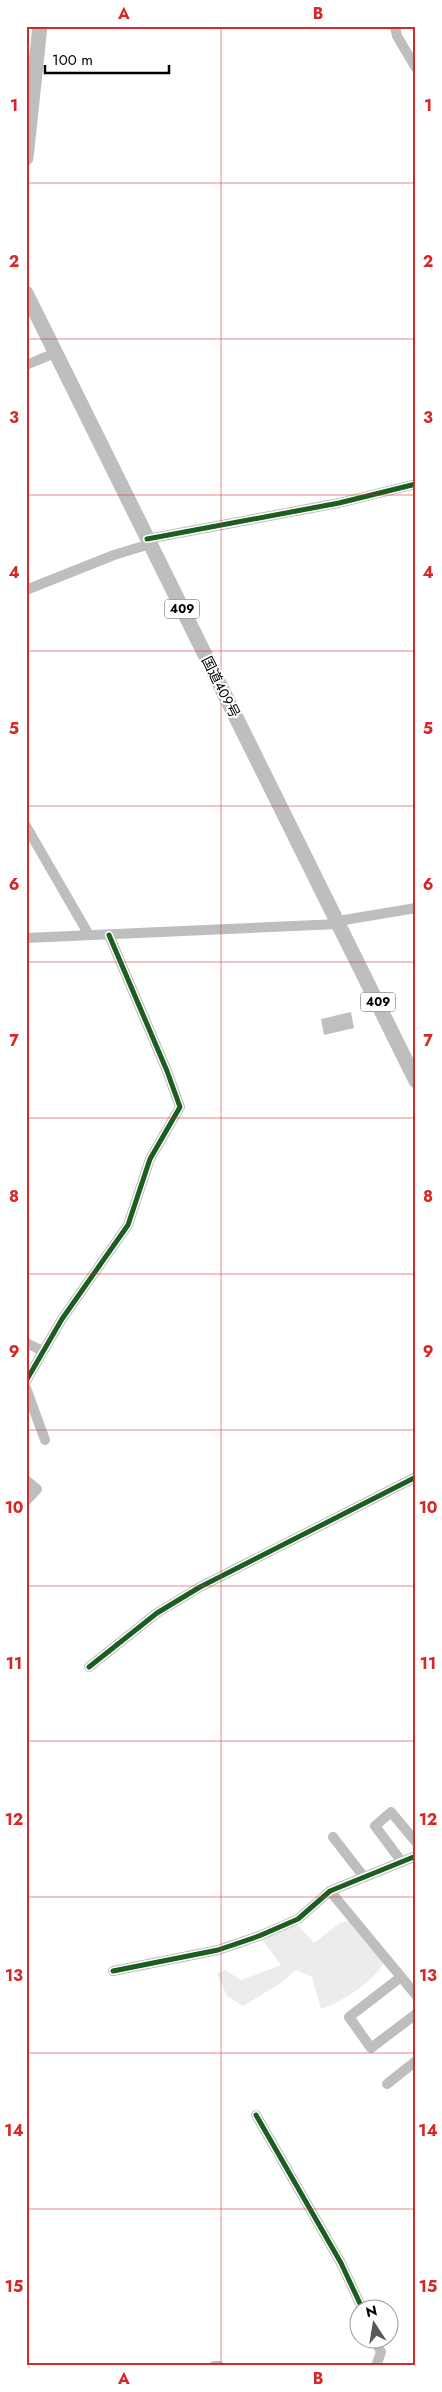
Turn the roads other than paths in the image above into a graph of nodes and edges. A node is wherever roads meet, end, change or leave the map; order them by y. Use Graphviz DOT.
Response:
graph roads {
  1 [pos="40,26"];
  2 [pos="395,26"];
  3 [pos="416,68"];
  4 [pos="26,158"];
  5 [pos="26,293"];
  6 [pos="55,353"];
  7 [pos="26,365"];
  8 [pos="416,484"];
  9 [pos="148,541"];
  10 [pos="26,590"];
  11 [pos="26,826"];
  12 [pos="416,908"];
  13 [pos="339,922"];
  14 [pos="89,935"];
  15 [pos="109,935"];
  16 [pos="26,938"];
  17 [pos="416,1081"];
  18 [pos="26,1343"];
  19 [pos="43,1351"];
  20 [pos="26,1381"];
  21 [pos="26,1388"];
  22 [pos="45,1440"];
  23 [pos="416,1477"];
  24 [pos="26,1480"];
  25 [pos="26,1501"];
  26 [pos="89,1667"];
  27 [pos="333,1837"];
  28 [pos="416,1842"];
  29 [pos="416,1856"];
  30 [pos="402,1862"];
  31 [pos="364,1877"];
  32 [pos="330,1891"];
  33 [pos="114,1971"];
  34 [pos="401,1977"];
  35 [pos="416,1995"];
  36 [pos="416,2014"];
  37 [pos="416,2061"];
  38 [pos="387,2084"];
  39 [pos="256,2115"];
  40 [pos="358,2300"];
  41 [pos="380,2350"];
  42 [pos="214,2366"];
  43 [pos="219,2366"];
  44 [pos="376,2366"];
  1 -- 4 [label="highway"];
  2 -- 3 [label="street"];
  5 -- 6 [label="highway, 国道409号 / 409"];
  6 -- 7 [label="street"];
  6 -- 9 [label="highway, 国道409号 / 409"];
  8 -- 9 [label="street"];
  9 -- 10 [label="street"];
  9 -- 13 [label="highway, 国道409号 / 409"];
  11 -- 14 [label="street"];
  12 -- 13 [label="street"];
  13 -- 15 [label="street"];
  13 -- 17 [label="highway, 国道409号 / 409"];
  14 -- 15 [label="street"];
  14 -- 16 [label="street"];
  15 -- 19 [label="street"];
  18 -- 19 [label="street"];
  19 -- 20 [label="street"];
  21 -- 22 [label="street"];
  23 -- 26 [label="street"];
  24 -- 25 [label="street"];
  27 -- 31 [label="street"];
  28 -- 30 [label="street"];
  29 -- 30 [label="street"];
  30 -- 31 [label="street"];
  31 -- 32 [label="street"];
  32 -- 33 [label="street"];
  32 -- 34 [label="street"];
  34 -- 35 [label="street"];
  34 -- 36 [label="street"];
  37 -- 38 [label="street"];
  39 -- 40 [label="street"];
  41 -- 44 [label="street"];
  42 -- 43 [label="street"];
}
